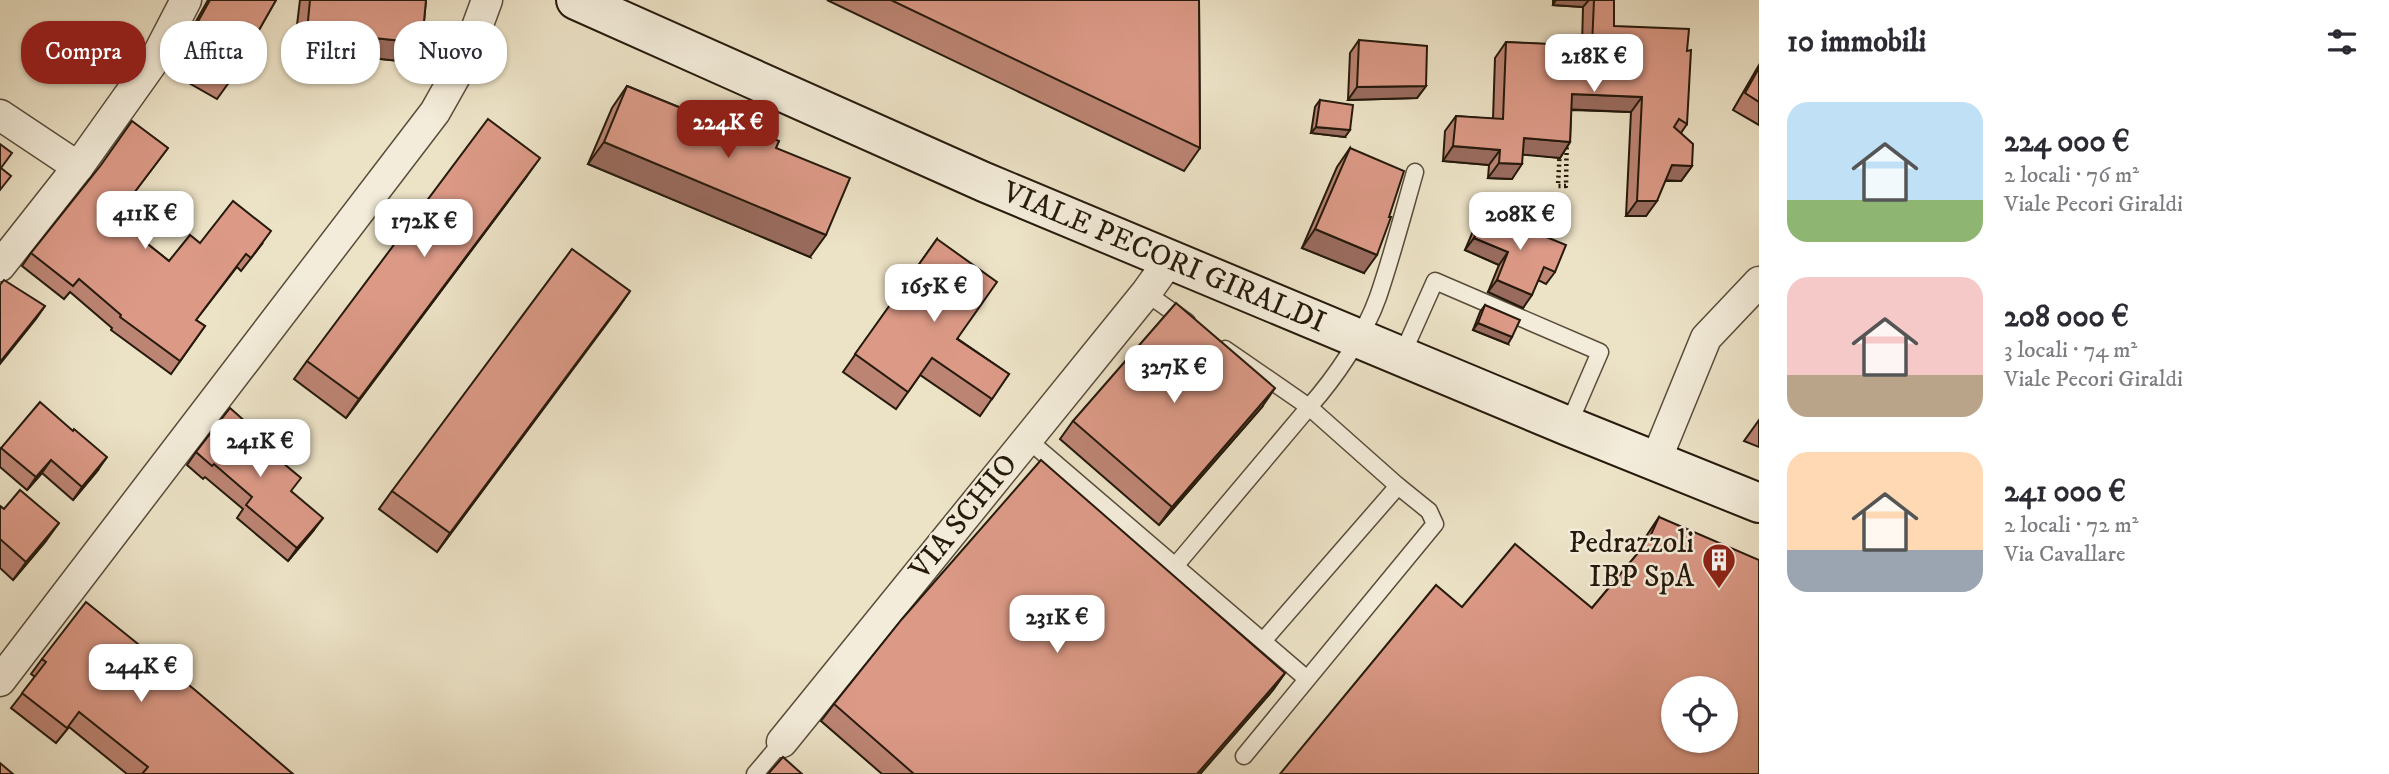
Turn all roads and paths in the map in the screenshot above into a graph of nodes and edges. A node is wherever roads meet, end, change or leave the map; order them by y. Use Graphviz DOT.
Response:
graph roads {
  1 [pos="187,0"];
  2 [pos="487,0"];
  3 [pos="576,0"];
  4 [pos="0,115"];
  5 [pos="1567,126"];
  6 [pos="78,167"];
  7 [pos="1415,172"];
  8 [pos="1171,258"];
  9 [pos="0,266"];
  10 [pos="1759,282"];
  11 [pos="1146,293"];
  12 [pos="1359,338"];
  13 [pos="1402,355"];
  14 [pos="1309,407"];
  15 [pos="1568,426"];
  16 [pos="1027,439"];
  17 [pos="1656,460"];
  18 [pos="1398,486"];
  19 [pos="1759,503"];
  20 [pos="1176,565"];
  21 [pos="1263,641"];
  22 [pos="1307,679"];
  23 [pos="0,681"];
  24 [pos="782,742"];
  25 [pos="1244,756"];
  26 [pos="755,774"];
  1 -- 6 [label="street"];
  2 -- 23 [label="street"];
  3 -- 8 [label="main road, VIALE PECORI GIRALDI"];
  4 -- 6 [label="street"];
  5 -- 5 [label="path"];
  6 -- 9 [label="street"];
  7 -- 12 [label="lane"];
  8 -- 11 [label="street, VIA SCHIO"];
  8 -- 12 [label="main road, VIALE PECORI GIRALDI"];
  10 -- 17 [label="street"];
  11 -- 14 [label="lane"];
  11 -- 16 [label="street, VIA SCHIO"];
  12 -- 13 [label="main road, VIALE PECORI GIRALDI"];
  12 -- 14 [label="lane"];
  13 -- 15 [label="main road, VIALE PECORI GIRALDI"];
  13 -- 15 [label="lane"];
  14 -- 18 [label="lane"];
  14 -- 20 [label="lane"];
  15 -- 17 [label="main road, VIALE PECORI GIRALDI"];
  16 -- 20 [label="lane"];
  16 -- 24 [label="street, VIA SCHIO"];
  17 -- 19 [label="main road, VIALE PECORI GIRALDI"];
  18 -- 21 [label="lane"];
  18 -- 22 [label="lane"];
  20 -- 21 [label="lane"];
  21 -- 22 [label="lane"];
  22 -- 25 [label="lane"];
  24 -- 26 [label="lane, VIA SCHIO"];
}
